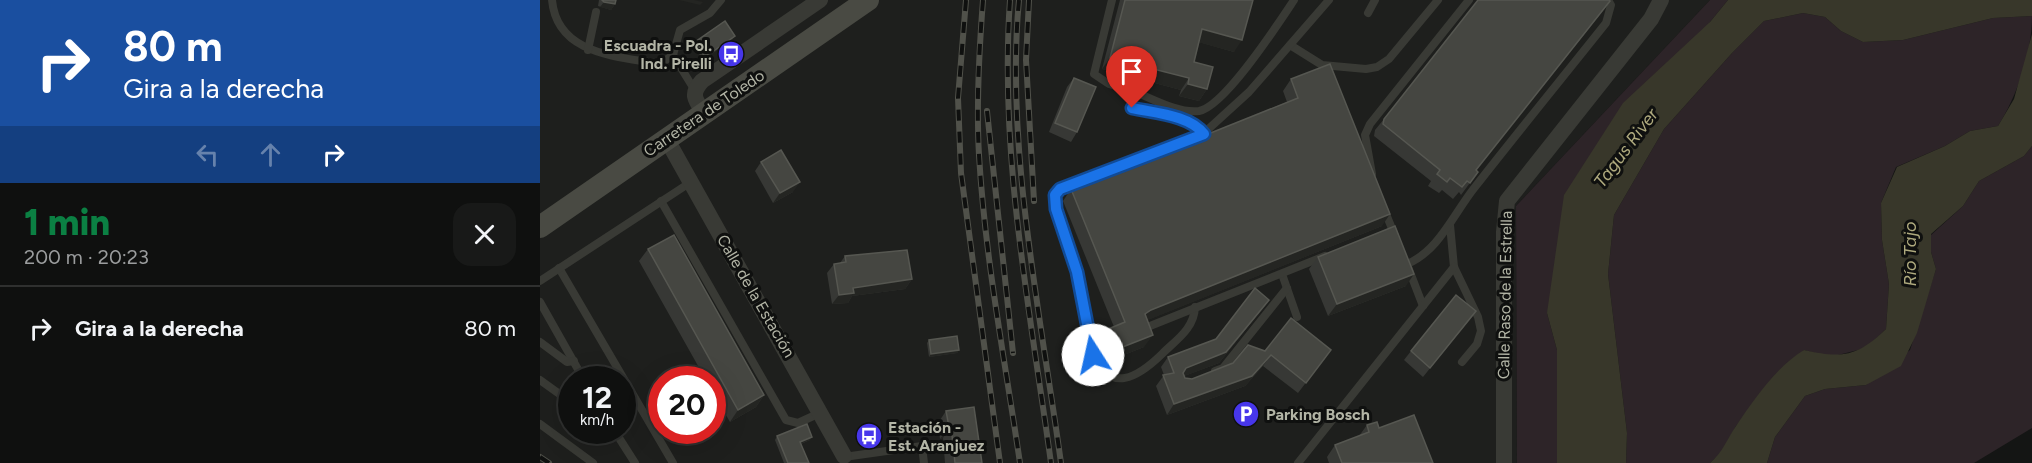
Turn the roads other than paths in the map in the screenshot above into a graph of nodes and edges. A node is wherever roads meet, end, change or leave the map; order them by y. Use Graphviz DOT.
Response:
graph roads {
  1 [pos="552,0"];
  2 [pos="721,0"];
  3 [pos="820,0"];
  4 [pos="868,0"];
  5 [pos="1112,0"];
  6 [pos="1294,0"];
  7 [pos="1329,0"];
  8 [pos="1375,0"];
  9 [pos="1438,0"];
  10 [pos="1469,0"];
  11 [pos="1608,0"];
  12 [pos="1661,0"];
  13 [pos="596,12"];
  14 [pos="1368,14"];
  15 [pos="1290,45"];
  16 [pos="588,50"];
  17 [pos="673,56"];
  18 [pos="694,89"];
  19 [pos="1133,91"];
  20 [pos="704,113"];
  21 [pos="1204,134"];
  22 [pos="666,138"];
  23 [pos="691,182"];
  24 [pos="1374,182"];
  25 [pos="661,201"];
  26 [pos="1381,201"];
  27 [pos="1450,225"];
  28 [pos="540,227"];
  29 [pos="1392,229"];
  30 [pos="1381,234"];
  31 [pos="1337,252"];
  32 [pos="1403,256"];
  33 [pos="1454,267"];
  34 [pos="559,268"];
  35 [pos="1282,274"];
  36 [pos="540,281"];
  37 [pos="1287,288"];
  38 [pos="540,302"];
  39 [pos="1423,306"];
  40 [pos="1195,307"];
  41 [pos="1298,317"];
  42 [pos="1145,328"];
  43 [pos="540,342"];
  44 [pos="574,361"];
  45 [pos="1462,362"];
  46 [pos="577,366"];
  47 [pos="1203,376"];
  48 [pos="540,380"];
  49 [pos="558,393"];
  50 [pos="822,412"];
  51 [pos="540,424"];
  52 [pos="622,444"];
  53 [pos="845,459"];
  54 [pos="593,463"];
  55 [pos="634,463"];
  56 [pos="673,463"];
  57 [pos="924,463"];
  58 [pos="1298,463"];
  59 [pos="1504,463"];
  1 -- 16 [label="lane"];
  2 -- 17 [label="lane"];
  3 -- 18 [label="street"];
  4 -- 20 [label="street, Carretera de Toledo"];
  5 -- 19 [label="lane"];
  6 -- 19 [label="lane"];
  7 -- 15 [label="lane"];
  8 -- 14 [label="lane"];
  9 -- 15 [label="lane"];
  10 -- 24 [label="lane"];
  11 -- 27 [label="lane"];
  12 -- 59 [label="street, Calle Raso de la Estrella"];
  13 -- 16 [label="lane"];
  15 -- 21 [label="lane"];
  16 -- 17 [label="lane"];
  17 -- 18 [label="lane"];
  18 -- 20 [label="street"];
  19 -- 21 [label="lane"];
  20 -- 22 [label="street, Carretera de Toledo"];
  21 -- 40 [label="lane"];
  22 -- 23 [label="street, Calle de la Estación"];
  22 -- 28 [label="street, Carretera de Toledo"];
  23 -- 25 [label="lane"];
  23 -- 50 [label="street, Calle de la Estación"];
  25 -- 34 [label="lane"];
  25 -- 50 [label="lane"];
  26 -- 29 [label="lane"];
  27 -- 32 [label="lane"];
  27 -- 33 [label="lane"];
  29 -- 30 [label="lane"];
  29 -- 32 [label="lane"];
  31 -- 35 [label="lane"];
  32 -- 39 [label="lane"];
  33 -- 39 [label="lane"];
  33 -- 45 [label="lane"];
  34 -- 36 [label="lane"];
  34 -- 56 [label="lane"];
  35 -- 37 [label="lane"];
  35 -- 40 [label="lane"];
  37 -- 41 [label="lane"];
  37 -- 47 [label="lane"];
  38 -- 44 [label="lane"];
  39 -- 58 [label="lane"];
  40 -- 42 [label="lane"];
  43 -- 44 [label="lane"];
  44 -- 46 [label="lane"];
  48 -- 49 [label="lane"];
  50 -- 53 [label="street, Calle de la Estación"];
  51 -- 54 [label="lane"];
  52 -- 55 [label="lane"];
  53 -- 57 [label="lane"];
}
